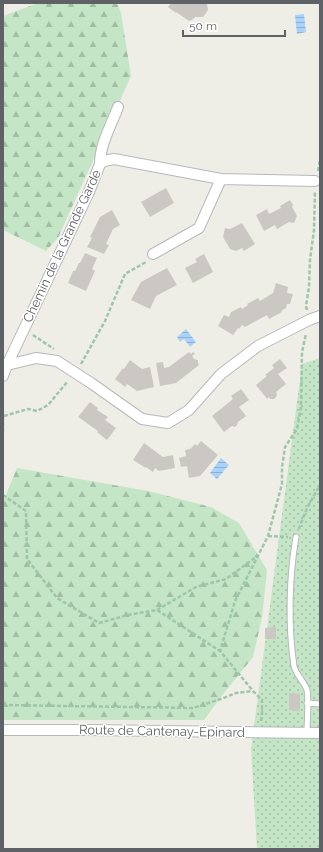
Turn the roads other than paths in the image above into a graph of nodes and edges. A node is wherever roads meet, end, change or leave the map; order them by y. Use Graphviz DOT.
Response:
graph roads {
  1 [pos="118,107"];
  2 [pos="100,164"];
  3 [pos="221,179"];
  4 [pos="315,181"];
  5 [pos="153,254"];
  6 [pos="320,316"];
  7 [pos="7,365"];
  8 [pos="3,376"];
  9 [pos="296,537"];
  10 [pos="307,703"];
  11 [pos="320,704"];
  12 [pos="3,730"];
  13 [pos="307,733"];
  14 [pos="320,733"];
  1 -- 2 [label="street"];
  2 -- 3 [label="street, Chemin de la Grande Garde"];
  2 -- 7 [label="street, Chemin de la Grande Garde"];
  3 -- 4 [label="street, Chemin de la Grande Garde"];
  3 -- 5 [label="street"];
  6 -- 7 [label="street"];
  7 -- 8 [label="street, Chemin de la Grande Garde"];
  9 -- 10 [label="lane"];
  10 -- 11 [label="lane"];
  10 -- 13 [label="lane"];
  12 -- 13 [label="street, Route de Cantenay-Épinard"];
  13 -- 14 [label="street, Route de Cantenay-Épinard"];
}
